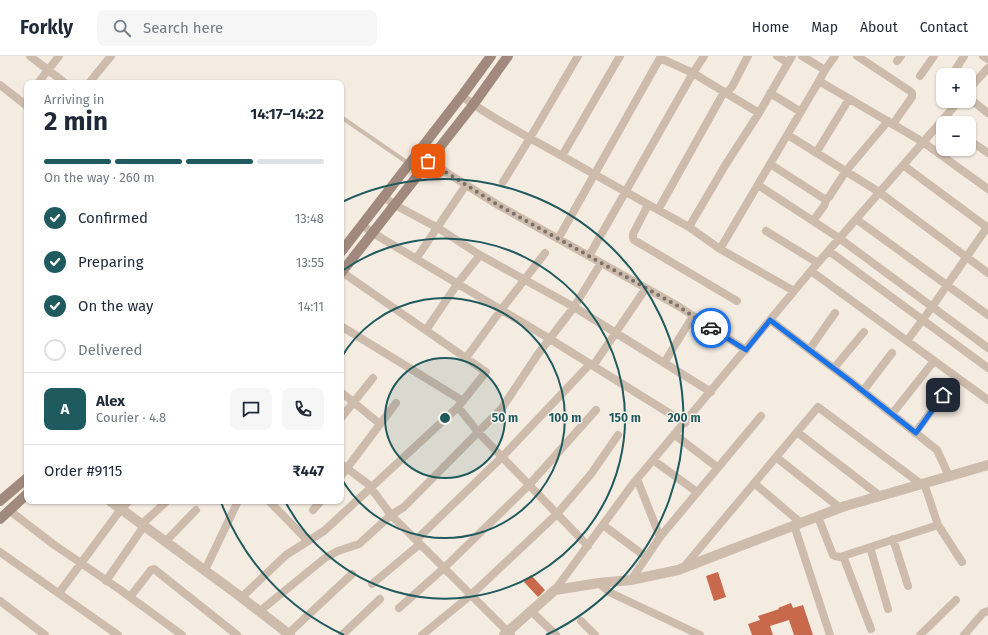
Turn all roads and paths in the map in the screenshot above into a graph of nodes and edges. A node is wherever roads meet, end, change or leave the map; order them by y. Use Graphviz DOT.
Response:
graph roads {
  1 [pos="30,56"];
  2 [pos="59,56"];
  3 [pos="111,56"];
  4 [pos="508,56"];
  5 [pos="578,56"];
  6 [pos="620,56"];
  7 [pos="704,56"];
  8 [pos="748,56"];
  9 [pos="777,56"];
  10 [pos="802,56"];
  11 [pos="834,56"];
  12 [pos="857,56"];
  13 [pos="934,56"];
  14 [pos="964,56"];
  15 [pos="983,56"];
  16 [pos="661,57"];
  17 [pos="489,58"];
  18 [pos="790,59"];
  19 [pos="988,59"];
  20 [pos="499,68"];
  21 [pos="956,68"];
  22 [pos="48,70"];
  23 [pos="825,70"];
  24 [pos="987,71"];
  25 [pos="693,73"];
  26 [pos="920,76"];
  27 [pos="40,80"];
  28 [pos="61,80"];
  29 [pos="91,80"];
  30 [pos="820,81"];
  31 [pos="976,82"];
  32 [pos="0,86"];
  33 [pos="725,92"];
  34 [pos="770,93"];
  35 [pos="462,96"];
  36 [pos="849,99"];
  37 [pos="24,101"];
  38 [pos="976,104"];
  39 [pos="473,105"];
  40 [pos="801,112"];
  41 [pos="759,113"];
  42 [pos="988,113"];
  43 [pos="344,119"];
  44 [pos="890,123"];
  45 [pos="936,130"];
  46 [pos="788,135"];
  47 [pos="530,138"];
  48 [pos="923,142"];
  49 [pos="976,145"];
  50 [pos="418,153"];
  51 [pos="816,153"];
  52 [pos="988,153"];
  53 [pos="562,156"];
  54 [pos="428,161"];
  55 [pos="410,164"];
  56 [pos="770,164"];
  57 [pos="903,165"];
  58 [pos="846,172"];
  59 [pos="594,175"];
  60 [pos="503,182"];
  61 [pos="466,185"];
  62 [pos="758,185"];
  63 [pos="988,189"];
  64 [pos="625,192"];
  65 [pos="879,192"];
  66 [pos="384,197"];
  67 [pos="828,198"];
  68 [pos="395,205"];
  69 [pos="648,205"];
  70 [pos="658,210"];
  71 [pos="856,219"];
  72 [pos="813,221"];
  73 [pos="362,226"];
  74 [pos="689,227"];
  75 [pos="988,227"];
  76 [pos="438,228"];
  77 [pos="766,231"];
  78 [pos="373,233"];
  79 [pos="839,238"];
  80 [pos="558,239"];
  81 [pos="344,248"];
  82 [pos="720,249"];
  83 [pos="829,251"];
  84 [pos="545,253"];
  85 [pos="480,255"];
  86 [pos="589,256"];
  87 [pos="966,257"];
  88 [pos="416,259"];
  89 [pos="345,260"];
  90 [pos="602,263"];
  91 [pos="818,263"];
  92 [pos="811,271"];
  93 [pos="988,273"];
  94 [pos="344,275"];
  95 [pos="524,279"];
  96 [pos="458,283"];
  97 [pos="947,285"];
  98 [pos="646,288"];
  99 [pos="794,291"];
  100 [pos="736,301"];
  101 [pos="574,307"];
  102 [pos="932,307"];
  103 [pos="501,310"];
  104 [pos="835,313"];
  105 [pos="988,315"];
  106 [pos="693,316"];
  107 [pos="770,320"];
  108 [pos="922,320"];
  109 [pos="344,328"];
  110 [pos="426,330"];
  111 [pos="864,332"];
  112 [pos="616,333"];
  113 [pos="550,339"];
  114 [pos="907,341"];
  115 [pos="988,348"];
  116 [pos="746,350"];
  117 [pos="808,350"];
  118 [pos="892,353"];
  119 [pos="466,358"];
  120 [pos="934,361"];
  121 [pos="664,363"];
  122 [pos="591,365"];
  123 [pos="834,368"];
  124 [pos="988,368"];
  125 [pos="373,378"];
  126 [pos="863,391"];
  127 [pos="711,392"];
  128 [pos="344,394"];
  129 [pos="943,395"];
  130 [pos="988,400"];
  131 [pos="353,402"];
  132 [pos="396,404"];
  133 [pos="461,404"];
  134 [pos="596,410"];
  135 [pos="344,414"];
  136 [pos="892,414"];
  137 [pos="761,416"];
  138 [pos="685,423"];
  139 [pos="380,424"];
  140 [pos="478,432"];
  141 [pos="797,432"];
  142 [pos="916,433"];
  143 [pos="675,434"];
  144 [pos="618,435"];
  145 [pos="502,457"];
  146 [pos="776,457"];
  147 [pos="653,460"];
  148 [pos="988,465"];
  149 [pos="344,466"];
  150 [pos="718,468"];
  151 [pos="949,476"];
  152 [pos="637,479"];
  153 [pos="24,481"];
  154 [pos="754,483"];
  155 [pos="922,484"];
  156 [pos="529,485"];
  157 [pos="371,487"];
  158 [pos="697,492"];
  159 [pos="880,496"];
  160 [pos="24,497"];
  161 [pos="0,501"];
  162 [pos="114,504"];
  163 [pos="126,504"];
  164 [pos="164,504"];
  165 [pos="237,504"];
  166 [pos="272,504"];
  167 [pos="318,504"];
  168 [pos="840,508"];
  169 [pos="121,509"];
  170 [pos="9,510"];
  171 [pos="196,510"];
  172 [pos="313,510"];
  173 [pos="557,514"];
  174 [pos="391,515"];
  175 [pos="818,517"];
  176 [pos="0,519"];
  177 [pos="798,524"];
  178 [pos="938,524"];
  179 [pos="143,525"];
  180 [pos="603,525"];
  181 [pos="660,537"];
  182 [pos="893,540"];
  183 [pos="308,541"];
  184 [pos="166,542"];
  185 [pos="418,542"];
  186 [pos="588,546"];
  187 [pos="870,547"];
  188 [pos="0,552"];
  189 [pos="842,556"];
  190 [pos="646,557"];
  191 [pos="962,562"];
  192 [pos="81,564"];
  193 [pos="444,568"];
  194 [pos="682,569"];
  195 [pos="205,570"];
  196 [pos="352,574"];
  197 [pos="631,580"];
  198 [pos="106,581"];
  199 [pos="599,583"];
  200 [pos="372,584"];
  201 [pos="908,586"];
  202 [pos="556,590"];
  203 [pos="59,593"];
  204 [pos="471,595"];
  205 [pos="130,598"];
  206 [pos="242,598"];
  207 [pos="380,599"];
  208 [pos="956,600"];
  209 [pos="0,602"];
  210 [pos="399,608"];
  211 [pos="888,609"];
  212 [pos="260,611"];
  213 [pos="988,611"];
  214 [pos="531,612"];
  215 [pos="581,621"];
  216 [pos="871,629"];
  217 [pos="289,634"];
  218 [pos="508,634"];
  219 [pos="46,635"];
  220 [pos="118,635"];
  221 [pos="182,635"];
  222 [pos="237,635"];
  223 [pos="342,635"];
  224 [pos="422,635"];
  225 [pos="556,635"];
  226 [pos="595,635"];
  227 [pos="700,635"];
  228 [pos="830,635"];
  229 [pos="920,635"];
  230 [pos="964,635"];
  1 -- 22 [label="street"];
  2 -- 22 [label="street"];
  3 -- 29 [label="street"];
  4 -- 20 [label="main road"];
  5 -- 47 [label="street"];
  6 -- 53 [label="street"];
  7 -- 25 [label="street"];
  8 -- 33 [label="street"];
  9 -- 18 [label="street"];
  10 -- 23 [label="street"];
  11 -- 23 [label="street"];
  12 -- 44 [label="street"];
  13 -- 26 [label="street"];
  14 -- 21 [label="street"];
  15 -- 19 [label="street"];
  16 -- 25 [label="street"];
  16 -- 59 [label="street"];
  17 -- 20 [label="main road"];
  17 -- 35 [label="main road"];
  18 -- 34 [label="street"];
  20 -- 39 [label="main road"];
  22 -- 27 [label="street"];
  22 -- 28 [label="street"];
  23 -- 30 [label="street"];
  24 -- 31 [label="street"];
  25 -- 33 [label="street"];
  25 -- 64 [label="street"];
  30 -- 36 [label="street"];
  30 -- 40 [label="street"];
  32 -- 37 [label="street"];
  33 -- 41 [label="street"];
  33 -- 70 [label="street"];
  34 -- 40 [label="street"];
  34 -- 41 [label="street"];
  35 -- 39 [label="street"];
  35 -- 50 [label="main road"];
  36 -- 44 [label="street"];
  36 -- 51 [label="street"];
  38 -- 42 [label="street"];
  39 -- 47 [label="street"];
  39 -- 54 [label="main road"];
  40 -- 46 [label="street"];
  41 -- 74 [label="street"];
  43 -- 55 [label="lane"];
  44 -- 48 [label="street"];
  44 -- 58 [label="street"];
  45 -- 48 [label="street"];
  46 -- 51 [label="street"];
  46 -- 56 [label="street"];
  47 -- 53 [label="street"];
  47 -- 60 [label="street"];
  48 -- 57 [label="street"];
  48 -- 63 [label="street"];
  49 -- 52 [label="street"];
  50 -- 54 [label="street"];
  50 -- 55 [label="main road"];
  51 -- 58 [label="street"];
  53 -- 59 [label="street"];
  54 -- 61 [label="street"];
  54 -- 68 [label="main road"];
  55 -- 66 [label="main road"];
  56 -- 62 [label="street"];
  56 -- 67 [label="street"];
  57 -- 65 [label="street"];
  57 -- 75 [label="street"];
  58 -- 65 [label="street"];
  58 -- 67 [label="street"];
  59 -- 64 [label="street"];
  59 -- 80 [label="street"];
  61 -- 76 [label="street"];
  61 -- 80 [label="street"];
  62 -- 72 [label="street"];
  62 -- 82 [label="street"];
  64 -- 69 [label="street"];
  64 -- 86 [label="street"];
  65 -- 71 [label="street"];
  65 -- 87 [label="street"];
  66 -- 68 [label="street"];
  66 -- 73 [label="main road"];
  67 -- 72 [label="street"];
  68 -- 76 [label="street"];
  68 -- 78 [label="main road"];
  69 -- 70 [label="street"];
  69 -- 100 [label="street"];
  70 -- 74 [label="street"];
  71 -- 79 [label="street"];
  71 -- 97 [label="street"];
  72 -- 79 [label="street"];
  73 -- 78 [label="street"];
  73 -- 81 [label="main road"];
  74 -- 82 [label="street"];
  75 -- 87 [label="street"];
  76 -- 85 [label="street"];
  76 -- 88 [label="street"];
  77 -- 91 [label="street"];
  78 -- 88 [label="street"];
  78 -- 89 [label="main road"];
  79 -- 83 [label="street"];
  79 -- 102 [label="street"];
  80 -- 86 [label="street"];
  82 -- 99 [label="street"];
  83 -- 91 [label="street"];
  83 -- 108 [label="street"];
  84 -- 95 [label="street"];
  85 -- 95 [label="street"];
  85 -- 96 [label="street"];
  86 -- 90 [label="street"];
  87 -- 93 [label="street"];
  87 -- 97 [label="street"];
  88 -- 96 [label="street"];
  90 -- 98 [label="street"];
  90 -- 101 [label="street"];
  91 -- 92 [label="street"];
  92 -- 99 [label="street"];
  92 -- 114 [label="street"];
  94 -- 110 [label="street"];
  95 -- 101 [label="street"];
  95 -- 103 [label="street"];
  96 -- 103 [label="street"];
  96 -- 110 [label="street"];
  97 -- 102 [label="street"];
  97 -- 105 [label="street"];
  98 -- 106 [label="street"];
  98 -- 112 [label="street"];
  99 -- 107 [label="street"];
  101 -- 112 [label="street"];
  101 -- 113 [label="street"];
  102 -- 108 [label="street"];
  102 -- 115 [label="street"];
  103 -- 113 [label="street"];
  103 -- 119 [label="street"];
  104 -- 117 [label="street"];
  106 -- 116 [label="street"];
  106 -- 121 [label="street"];
  107 -- 116 [label="street"];
  107 -- 117 [label="street"];
  108 -- 114 [label="street"];
  108 -- 124 [label="street"];
  109 -- 133 [label="street"];
  110 -- 119 [label="street"];
  111 -- 123 [label="street"];
  112 -- 121 [label="street"];
  112 -- 122 [label="street"];
  113 -- 122 [label="street"];
  113 -- 140 [label="street"];
  114 -- 120 [label="street"];
  116 -- 127 [label="street"];
  117 -- 123 [label="street"];
  118 -- 126 [label="street"];
  119 -- 133 [label="street"];
  120 -- 130 [label="street"];
  120 -- 136 [label="street"];
  121 -- 127 [label="street"];
  122 -- 138 [label="street"];
  122 -- 145 [label="street"];
  123 -- 126 [label="street"];
  125 -- 131 [label="street"];
  126 -- 136 [label="street"];
  127 -- 138 [label="street"];
  128 -- 131 [label="street"];
  129 -- 142 [label="street"];
  131 -- 135 [label="street"];
  131 -- 139 [label="street"];
  132 -- 139 [label="street"];
  133 -- 140 [label="street"];
  133 -- 157 [label="street"];
  134 -- 156 [label="street"];
  136 -- 142 [label="street"];
  137 -- 150 [label="street"];
  138 -- 143 [label="street"];
  139 -- 149 [label="street"];
  140 -- 145 [label="street"];
  140 -- 174 [label="street"];
  141 -- 146 [label="street"];
  141 -- 155 [label="street"];
  141 -- 159 [label="street"];
  142 -- 151 [label="street"];
  143 -- 147 [label="street"];
  143 -- 150 [label="street"];
  144 -- 173 [label="street"];
  145 -- 156 [label="street"];
  145 -- 185 [label="street"];
  146 -- 154 [label="street"];
  146 -- 168 [label="street"];
  147 -- 152 [label="street"];
  147 -- 158 [label="street"];
  148 -- 151 [label="street"];
  149 -- 157 [label="street"];
  150 -- 158 [label="street"];
  151 -- 155 [label="street"];
  152 -- 180 [label="street"];
  152 -- 181 [label="street"];
  153 -- 161 [label="main road"];
  154 -- 177 [label="street"];
  154 -- 194 [label="street"];
  155 -- 159 [label="street"];
  155 -- 178 [label="street"];
  156 -- 173 [label="street"];
  156 -- 193 [label="street"];
  157 -- 174 [label="street"];
  157 -- 183 [label="street"];
  158 -- 181 [label="street"];
  159 -- 168 [label="street"];
  160 -- 170 [label="main road"];
  162 -- 169 [label="street"];
  163 -- 169 [label="street"];
  164 -- 179 [label="street"];
  165 -- 195 [label="street"];
  166 -- 183 [label="street"];
  167 -- 172 [label="street"];
  168 -- 175 [label="street"];
  169 -- 179 [label="street"];
  169 -- 192 [label="street"];
  170 -- 176 [label="main road"];
  170 -- 192 [label="street"];
  171 -- 184 [label="street"];
  173 -- 186 [label="street"];
  173 -- 204 [label="street"];
  174 -- 185 [label="street"];
  174 -- 212 [label="street"];
  175 -- 177 [label="street"];
  175 -- 189 [label="street"];
  177 -- 194 [label="street"];
  177 -- 228 [label="street"];
  178 -- 182 [label="street"];
  178 -- 191 [label="street"];
  179 -- 184 [label="street"];
  179 -- 198 [label="street"];
  180 -- 186 [label="street"];
  180 -- 190 [label="street"];
  181 -- 190 [label="street"];
  182 -- 187 [label="street"];
  182 -- 201 [label="street"];
  183 -- 206 [label="street"];
  184 -- 195 [label="street"];
  185 -- 193 [label="street"];
  185 -- 200 [label="street"];
  186 -- 202 [label="street"];
  187 -- 189 [label="street"];
  187 -- 211 [label="street"];
  188 -- 203 [label="street"];
  189 -- 216 [label="street"];
  190 -- 197 [label="street"];
  192 -- 198 [label="street"];
  192 -- 203 [label="street"];
  193 -- 204 [label="street"];
  193 -- 210 [label="street"];
  194 -- 197 [label="street"];
  195 -- 206 [label="street"];
  196 -- 217 [label="street"];
  197 -- 199 [label="street"];
  198 -- 205 [label="street"];
  199 -- 202 [label="street"];
  199 -- 227 [label="street"];
  202 -- 214 [label="street"];
  203 -- 220 [label="street"];
  204 -- 218 [label="street"];
  204 -- 224 [label="street"];
  205 -- 221 [label="street"];
  205 -- 222 [label="street"];
  206 -- 212 [label="street"];
  207 -- 223 [label="street"];
  208 -- 229 [label="street"];
  209 -- 219 [label="street"];
  212 -- 217 [label="street"];
  213 -- 230 [label="street"];
  214 -- 218 [label="street"];
  214 -- 225 [label="street"];
  215 -- 226 [label="street"];
}
